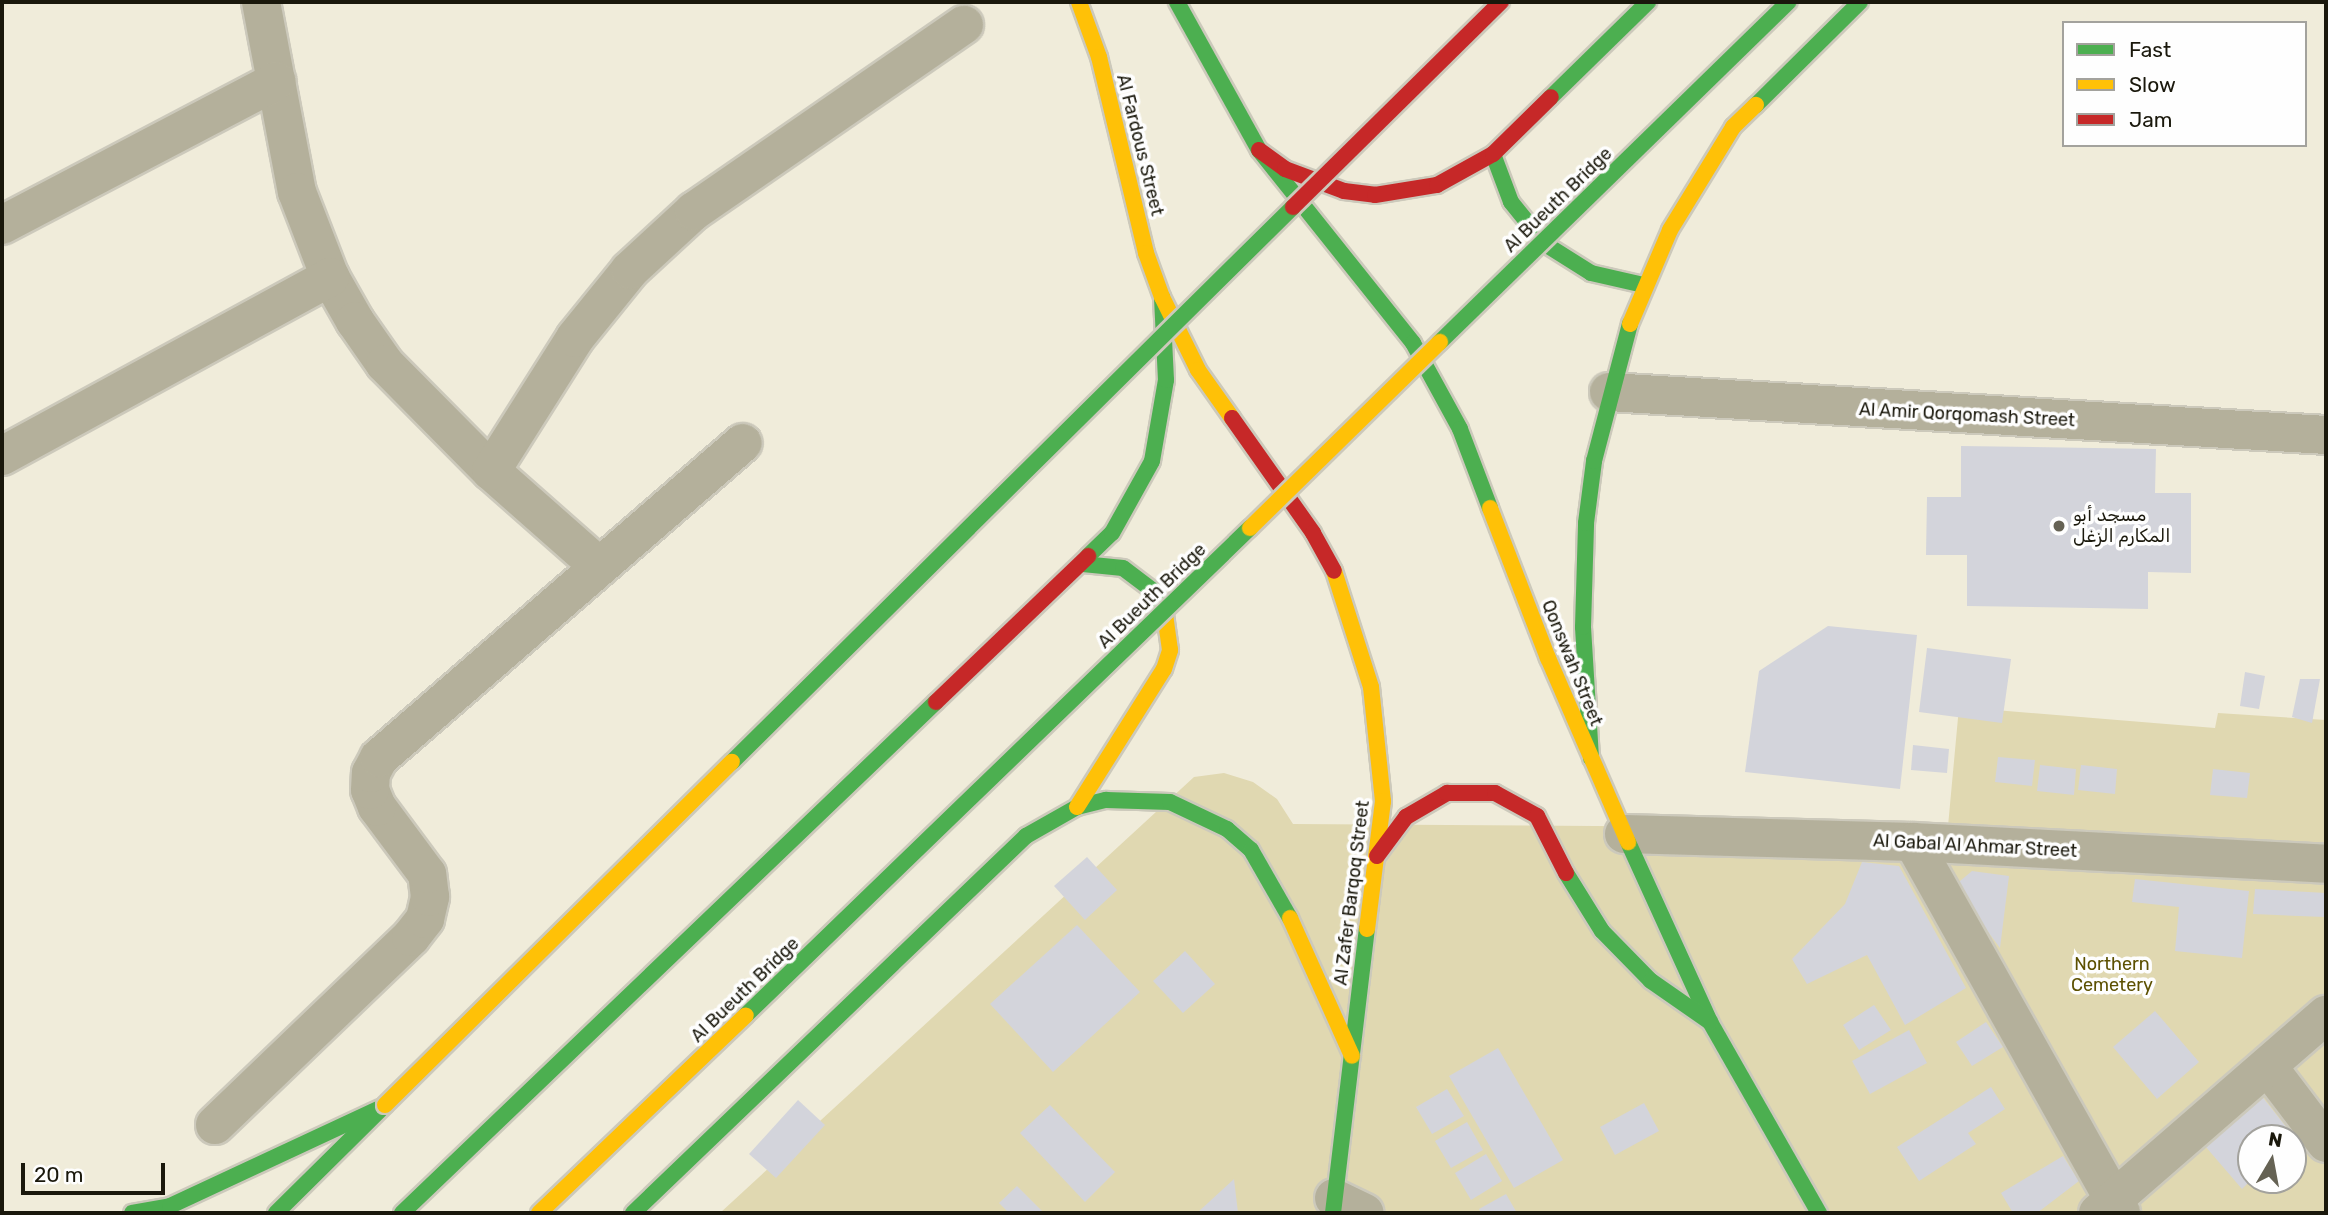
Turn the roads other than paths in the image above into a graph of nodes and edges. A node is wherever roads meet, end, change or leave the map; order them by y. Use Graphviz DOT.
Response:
graph roads {
  1 [pos="261,2"];
  2 [pos="1079,2"];
  3 [pos="1177,2"];
  4 [pos="1501,2"];
  5 [pos="1648,2"];
  6 [pos="1789,2"];
  7 [pos="1860,2"];
  8 [pos="964,25"];
  9 [pos="276,81"];
  10 [pos="1259,150"];
  11 [pos="1493,153"];
  12 [pos="2,225"];
  13 [pos="330,277"];
  14 [pos="1644,285"];
  15 [pos="1162,298"];
  16 [pos="1609,392"];
  17 [pos="2326,435"];
  18 [pos="743,443"];
  19 [pos="2,456"];
  20 [pos="491,471"];
  21 [pos="1083,564"];
  22 [pos="600,567"];
  23 [pos="1591,758"];
  24 [pos="1077,807"];
  25 [pos="1623,834"];
  26 [pos="1913,842"];
  27 [pos="1376,857"];
  28 [pos="2326,864"];
  29 [pos="2326,1015"];
  30 [pos="1710,1022"];
  31 [pos="1352,1056"];
  32 [pos="2269,1068"];
  33 [pos="385,1105"];
  34 [pos="215,1125"];
  35 [pos="2326,1143"];
  36 [pos="1344,1208"];
  37 [pos="2111,1209"];
  38 [pos="132,1213"];
  39 [pos="276,1213"];
  40 [pos="402,1213"];
  41 [pos="539,1213"];
  42 [pos="633,1213"];
  43 [pos="1819,1213"];
  1 -- 9 [label="street"];
  2 -- 15 [label="main road, Al Fardous Street"];
  3 -- 10 [label="main road"];
  4 -- 33 [label="main road, bridge"];
  5 -- 11 [label="main road"];
  6 -- 41 [label="main road, Al Bueuth Bridge, bridge"];
  7 -- 14 [label="main road"];
  8 -- 20 [label="street"];
  9 -- 12 [label="street"];
  9 -- 13 [label="street"];
  10 -- 11 [label="main road"];
  10 -- 23 [label="main road, Qonswah Street"];
  11 -- 14 [label="main road"];
  13 -- 19 [label="street"];
  13 -- 20 [label="street"];
  14 -- 16 [label="main road"];
  15 -- 21 [label="main road"];
  15 -- 27 [label="main road, Al Zafer Barqoq Street"];
  16 -- 17 [label="street, Al Amir Qorqomash Street"];
  16 -- 23 [label="main road"];
  18 -- 22 [label="street"];
  20 -- 22 [label="street"];
  21 -- 24 [label="main road"];
  21 -- 40 [label="main road"];
  22 -- 34 [label="street"];
  23 -- 25 [label="main road, Qonswah Street"];
  24 -- 31 [label="main road"];
  24 -- 42 [label="main road"];
  25 -- 26 [label="street, Al Gabal Al Ahmar Street"];
  25 -- 30 [label="main road, Qonswah Street"];
  26 -- 28 [label="street, Al Gabal Al Ahmar Street"];
  26 -- 37 [label="street"];
  27 -- 30 [label="main road"];
  27 -- 31 [label="main road, Al Zafer Barqoq Street"];
  29 -- 32 [label="street"];
  30 -- 43 [label="main road, Qonswah Street"];
  31 -- 36 [label="main road, Al Zafer Barqoq Street"];
  32 -- 35 [label="street"];
  32 -- 37 [label="street"];
  33 -- 38 [label="main road"];
  33 -- 39 [label="main road"];
}
